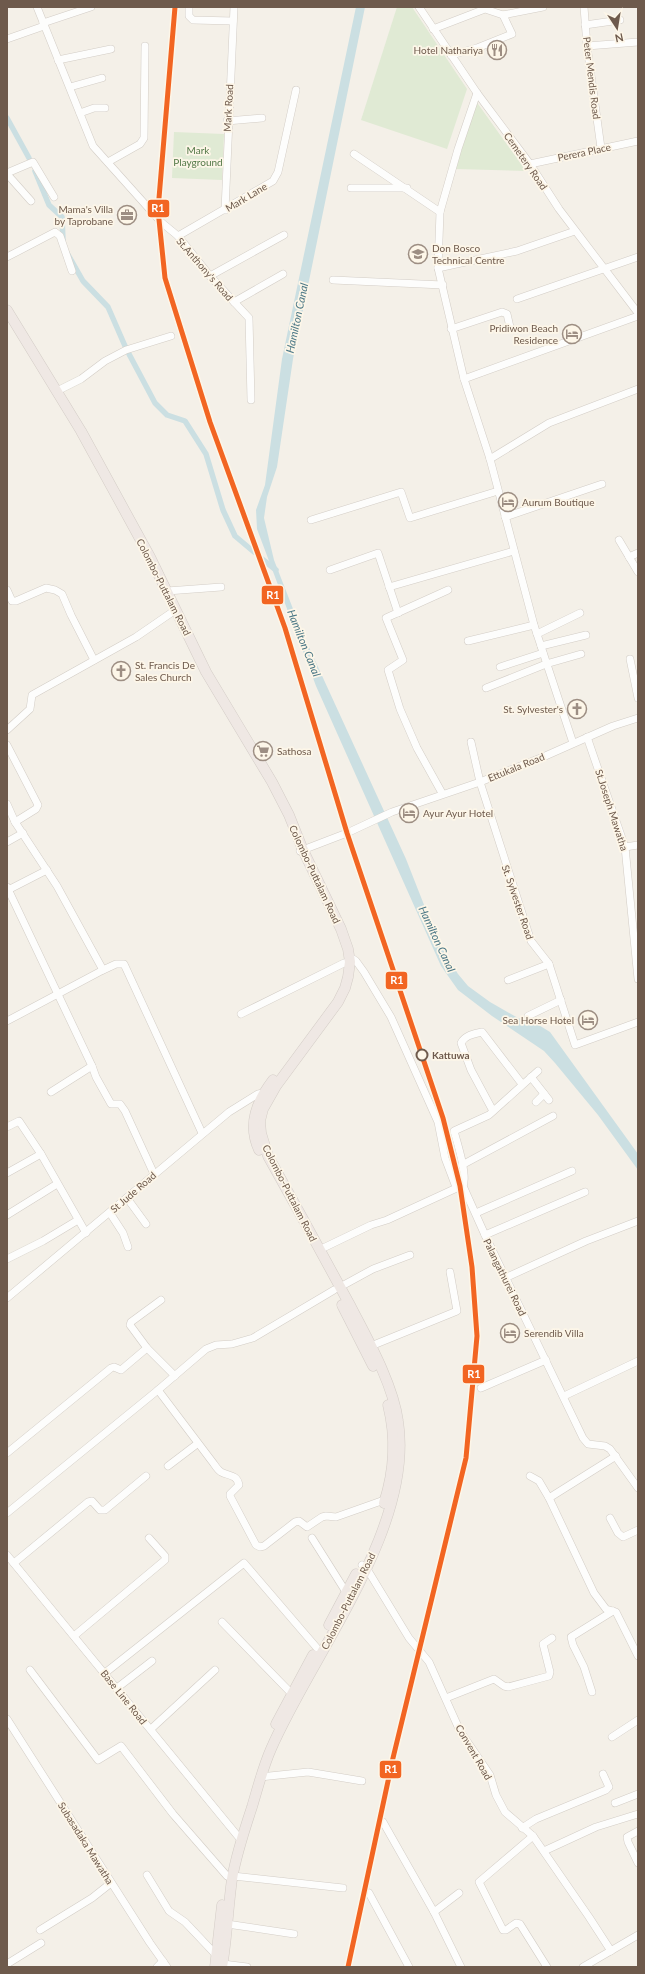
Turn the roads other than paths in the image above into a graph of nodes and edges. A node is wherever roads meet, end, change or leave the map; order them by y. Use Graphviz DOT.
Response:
graph roads {
  1 [pos="37,7"];
  2 [pos="90,7"];
  3 [pos="189,7"];
  4 [pos="234,7"];
  5 [pos="419,7"];
  6 [pos="543,7"];
  7 [pos="584,7"];
  8 [pos="503,15"];
  9 [pos="620,20"];
  10 [pos="233,22"];
  11 [pos="43,25"];
  12 [pos="585,25"];
  13 [pos="433,29"];
  14 [pos="7,38"];
  15 [pos="638,42"];
  16 [pos="145,46"];
  17 [pos="587,46"];
  18 [pos="111,49"];
  19 [pos="451,55"];
  20 [pos="58,60"];
  21 [pos="102,78"];
  22 [pos="70,87"];
  23 [pos="296,90"];
  24 [pos="477,93"];
  25 [pos="105,108"];
  26 [pos="80,113"];
  27 [pos="262,118"];
  28 [pos="228,122"];
  29 [pos="638,141"];
  30 [pos="601,148"];
  31 [pos="354,154"];
  32 [pos="108,162"];
  33 [pos="530,164"];
  34 [pos="7,174"];
  35 [pos="351,188"];
  36 [pos="407,188"];
  37 [pos="54,197"];
  38 [pos="31,201"];
  39 [pos="225,210"];
  40 [pos="440,212"];
  41 [pos="575,231"];
  42 [pos="284,235"];
  43 [pos="178,236"];
  44 [pos="7,257"];
  45 [pos="638,257"];
  46 [pos="438,268"];
  47 [pos="603,269"];
  48 [pos="72,271"];
  49 [pos="284,274"];
  50 [pos="210,276"];
  51 [pos="334,280"];
  52 [pos="443,285"];
  53 [pos="517,299"];
  54 [pos="234,302"];
  55 [pos="7,310"];
  56 [pos="638,314"];
  57 [pos="7,318"];
  58 [pos="510,327"];
  59 [pos="451,329"];
  60 [pos="171,336"];
  61 [pos="464,379"];
  62 [pos="638,389"];
  63 [pos="57,391"];
  64 [pos="251,400"];
  65 [pos="490,459"];
  66 [pos="602,484"];
  67 [pos="498,491"];
  68 [pos="505,517"];
  69 [pos="311,520"];
  70 [pos="619,540"];
  71 [pos="514,551"];
  72 [pos="638,553"];
  73 [pos="629,557"];
  74 [pos="330,570"];
  75 [pos="638,572"];
  76 [pos="221,587"];
  77 [pos="389,587"];
  78 [pos="7,590"];
  79 [pos="448,590"];
  80 [pos="167,591"];
  81 [pos="171,613"];
  82 [pos="398,613"];
  83 [pos="580,613"];
  84 [pos="534,625"];
  85 [pos="537,634"];
  86 [pos="586,635"];
  87 [pos="468,642"];
  88 [pos="542,649"];
  89 [pos="581,654"];
  90 [pos="630,659"];
  91 [pos="94,660"];
  92 [pos="546,664"];
  93 [pos="500,667"];
  94 [pos="486,688"];
  95 [pos="638,698"];
  96 [pos="638,718"];
  97 [pos="7,730"];
  98 [pos="587,737"];
  99 [pos="471,742"];
  100 [pos="573,743"];
  101 [pos="7,745"];
  102 [pos="480,782"];
  103 [pos="442,793"];
  104 [pos="7,804"];
  105 [pos="16,822"];
  106 [pos="23,833"];
  107 [pos="7,842"];
  108 [pos="638,845"];
  109 [pos="626,847"];
  110 [pos="302,851"];
  111 [pos="47,870"];
  112 [pos="8,889"];
  113 [pos="347,960"];
  114 [pos="549,964"];
  115 [pos="103,970"];
  116 [pos="638,979"];
  117 [pos="508,980"];
  118 [pos="58,995"];
  119 [pos="561,1000"];
  120 [pos="241,1014"];
  121 [pos="528,1016"];
  122 [pos="7,1021"];
  123 [pos="638,1022"];
  124 [pos="92,1066"];
  125 [pos="538,1070"];
  126 [pos="531,1077"];
  127 [pos="522,1084"];
  128 [pos="51,1092"];
  129 [pos="263,1093"];
  130 [pos="536,1102"];
  131 [pos="493,1111"];
  132 [pos="553,1116"];
  133 [pos="7,1127"];
  134 [pos="202,1133"];
  135 [pos="41,1154"];
  136 [pos="462,1165"];
  137 [pos="572,1171"];
  138 [pos="7,1173"];
  139 [pos="154,1174"];
  140 [pos="57,1184"];
  141 [pos="460,1186"];
  142 [pos="585,1192"];
  143 [pos="127,1198"];
  144 [pos="110,1212"];
  145 [pos="476,1213"];
  146 [pos="7,1215"];
  147 [pos="78,1220"];
  148 [pos="638,1221"];
  149 [pos="146,1224"];
  150 [pos="86,1233"];
  151 [pos="485,1235"];
  152 [pos="128,1247"];
  153 [pos="320,1250"];
  154 [pos="410,1254"];
  155 [pos="7,1259"];
  156 [pos="450,1272"];
  157 [pos="505,1278"];
  158 [pos="337,1288"];
  159 [pos="7,1298"];
  160 [pos="161,1300"];
  161 [pos="371,1346"];
  162 [pos="147,1348"];
  163 [pos="546,1360"];
  164 [pos="638,1361"];
  165 [pos="175,1376"];
  166 [pos="481,1388"];
  167 [pos="158,1390"];
  168 [pos="564,1396"];
  169 [pos="197,1444"];
  170 [pos="7,1453"];
  171 [pos="616,1456"];
  172 [pos="168,1466"];
  173 [pos="146,1476"];
  174 [pos="530,1476"];
  175 [pos="638,1488"];
  176 [pos="549,1498"];
  177 [pos="388,1499"];
  178 [pos="7,1513"];
  179 [pos="610,1518"];
  180 [pos="638,1530"];
  181 [pos="149,1538"];
  182 [pos="312,1538"];
  183 [pos="7,1555"];
  184 [pos="14,1563"];
  185 [pos="364,1567"];
  186 [pos="346,1592"];
  187 [pos="613,1611"];
  188 [pos="222,1622"];
  189 [pos="74,1636"];
  190 [pos="552,1638"];
  191 [pos="317,1648"];
  192 [pos="638,1656"];
  193 [pos="152,1660"];
  194 [pos="30,1670"];
  195 [pos="215,1670"];
  196 [pos="105,1673"];
  197 [pos="117,1688"];
  198 [pos="592,1692"];
  199 [pos="291,1693"];
  200 [pos="446,1698"];
  201 [pos="7,1719"];
  202 [pos="638,1720"];
  203 [pos="151,1729"];
  204 [pos="612,1737"];
  205 [pos="603,1774"];
  206 [pos="260,1777"];
  207 [pos="362,1781"];
  208 [pos="638,1794"];
  209 [pos="615,1803"];
  210 [pos="638,1814"];
  211 [pos="383,1822"];
  212 [pos="522,1828"];
  213 [pos="638,1831"];
  214 [pos="533,1836"];
  215 [pos="239,1838"];
  216 [pos="544,1851"];
  217 [pos="638,1863"];
  218 [pos="147,1875"];
  219 [pos="230,1876"];
  220 [pos="112,1883"];
  221 [pos="343,1888"];
  222 [pos="369,1893"];
  223 [pos="459,1893"];
  224 [pos="434,1912"];
  225 [pos="227,1924"];
  226 [pos="40,1930"];
  227 [pos="294,1934"];
  228 [pos="637,1938"];
  229 [pos="41,1943"];
  230 [pos="610,1951"];
  231 [pos="220,1963"];
  232 [pos="7,1964"];
  233 [pos="165,1964"];
  234 [pos="157,1967"];
  235 [pos="247,1967"];
  236 [pos="409,1967"];
  237 [pos="461,1967"];
  238 [pos="547,1967"];
  239 [pos="584,1967"];
  1 -- 11 [label="street, St.Anthony's Road"];
  2 -- 11 [label="street"];
  3 -- 10 [label="street"];
  4 -- 10 [label="street, Mark Road"];
  5 -- 13 [label="street, Cemetery Road"];
  6 -- 8 [label="street"];
  7 -- 12 [label="street, Peter Mendis Road"];
  8 -- 13 [label="street"];
  8 -- 19 [label="street"];
  9 -- 12 [label="street"];
  10 -- 28 [label="street, Mark Road"];
  11 -- 14 [label="street"];
  11 -- 20 [label="street, St.Anthony's Road"];
  12 -- 17 [label="street, Peter Mendis Road"];
  13 -- 19 [label="street, Cemetery Road"];
  15 -- 17 [label="street"];
  16 -- 32 [label="street"];
  17 -- 30 [label="street, Peter Mendis Road"];
  18 -- 20 [label="street"];
  19 -- 24 [label="street, Cemetery Road"];
  20 -- 22 [label="street, St.Anthony's Road"];
  21 -- 22 [label="street"];
  22 -- 26 [label="street, St.Anthony's Road"];
  23 -- 39 [label="street, Mark Lane"];
  24 -- 33 [label="street, Cemetery Road"];
  24 -- 40 [label="street"];
  25 -- 26 [label="street"];
  26 -- 32 [label="street, St.Anthony's Road"];
  27 -- 28 [label="street"];
  28 -- 39 [label="street, Mark Road"];
  29 -- 30 [label="street, Perera Place"];
  30 -- 33 [label="street, Perera Place"];
  31 -- 36 [label="street"];
  32 -- 43 [label="street, St.Anthony's Road"];
  33 -- 41 [label="street, Cemetery Road"];
  34 -- 37 [label="street"];
  34 -- 38 [label="street"];
  35 -- 36 [label="street"];
  36 -- 40 [label="street"];
  39 -- 43 [label="street, Mark Lane"];
  40 -- 46 [label="street"];
  41 -- 46 [label="street"];
  41 -- 47 [label="street, Cemetery Road"];
  42 -- 50 [label="street"];
  43 -- 50 [label="street, St.Anthony's Road"];
  44 -- 48 [label="street"];
  45 -- 47 [label="street"];
  46 -- 52 [label="street"];
  47 -- 53 [label="street"];
  47 -- 56 [label="street, Cemetery Road"];
  49 -- 54 [label="street"];
  50 -- 54 [label="street, St.Anthony's Road"];
  51 -- 52 [label="street"];
  52 -- 59 [label="street"];
  54 -- 64 [label="street, St.Anthony's Road"];
  55 -- 63 [label="highway, Colombo-Puttalam Road"];
  56 -- 61 [label="street"];
  57 -- 81 [label="highway, Colombo-Puttalam Road"];
  58 -- 59 [label="street"];
  59 -- 61 [label="street"];
  60 -- 63 [label="street"];
  61 -- 65 [label="street"];
  62 -- 65 [label="street"];
  63 -- 80 [label="highway, Colombo-Puttalam Road"];
  65 -- 67 [label="street"];
  66 -- 68 [label="street"];
  67 -- 68 [label="street"];
  67 -- 69 [label="street"];
  68 -- 71 [label="street"];
  70 -- 73 [label="street"];
  71 -- 77 [label="street"];
  71 -- 84 [label="street"];
  72 -- 73 [label="street"];
  73 -- 75 [label="street"];
  74 -- 77 [label="street"];
  76 -- 80 [label="street"];
  77 -- 82 [label="street"];
  78 -- 91 [label="street"];
  79 -- 82 [label="street"];
  80 -- 110 [label="highway, Colombo-Puttalam Road"];
  81 -- 91 [label="street"];
  81 -- 110 [label="highway, Colombo-Puttalam Road"];
  82 -- 103 [label="street"];
  83 -- 85 [label="street"];
  84 -- 85 [label="street"];
  84 -- 87 [label="street"];
  85 -- 88 [label="street"];
  86 -- 88 [label="street"];
  88 -- 92 [label="street"];
  88 -- 93 [label="street"];
  89 -- 92 [label="street"];
  90 -- 95 [label="street"];
  91 -- 97 [label="street"];
  92 -- 94 [label="street"];
  92 -- 100 [label="street"];
  96 -- 98 [label="street, Ettukala Road"];
  98 -- 100 [label="street, Ettukala Road"];
  98 -- 109 [label="street, St.Joseph Mawatha"];
  99 -- 102 [label="street, St. Sylvester Road"];
  100 -- 102 [label="street, Ettukala Road"];
  101 -- 105 [label="street"];
  102 -- 103 [label="street, Ettukala Road"];
  102 -- 114 [label="street, St. Sylvester Road"];
  103 -- 110 [label="street, Ettukala Road"];
  104 -- 105 [label="street"];
  105 -- 106 [label="street"];
  106 -- 107 [label="street"];
  106 -- 111 [label="street"];
  108 -- 109 [label="street"];
  109 -- 116 [label="street, St.Joseph Mawatha"];
  110 -- 113 [label="highway, Colombo-Puttalam Road"];
  111 -- 112 [label="street"];
  111 -- 115 [label="street"];
  112 -- 118 [label="street"];
  113 -- 120 [label="street"];
  113 -- 129 [label="highway, Colombo-Puttalam Road"];
  113 -- 141 [label="street, Palangathurei Road"];
  113 -- 153 [label="highway, Colombo-Puttalam Road"];
  114 -- 117 [label="street"];
  114 -- 119 [label="street, St. Sylvester Road"];
  115 -- 118 [label="street"];
  115 -- 134 [label="street"];
  118 -- 122 [label="street"];
  118 -- 124 [label="street"];
  119 -- 121 [label="street"];
  119 -- 123 [label="street, St. Sylvester Road"];
  124 -- 128 [label="street"];
  124 -- 139 [label="street"];
  125 -- 126 [label="street"];
  126 -- 127 [label="street"];
  126 -- 130 [label="street"];
  127 -- 131 [label="street"];
  127 -- 131 [label="street"];
  129 -- 134 [label="street, St Jude Road"];
  129 -- 158 [label="highway, Colombo-Puttalam Road"];
  131 -- 136 [label="street"];
  132 -- 136 [label="street"];
  133 -- 135 [label="street"];
  134 -- 139 [label="street, St Jude Road"];
  135 -- 138 [label="street"];
  135 -- 140 [label="street"];
  136 -- 141 [label="street"];
  137 -- 145 [label="street"];
  139 -- 143 [label="street, St Jude Road"];
  140 -- 146 [label="street"];
  140 -- 147 [label="street"];
  141 -- 145 [label="street, Palangathurei Road"];
  141 -- 153 [label="street"];
  142 -- 151 [label="street"];
  143 -- 144 [label="street, St Jude Road"];
  143 -- 149 [label="street"];
  144 -- 150 [label="street, St Jude Road"];
  144 -- 152 [label="street"];
  145 -- 151 [label="street, Palangathurei Road"];
  147 -- 150 [label="street"];
  147 -- 155 [label="street"];
  148 -- 157 [label="street"];
  150 -- 159 [label="street, St Jude Road"];
  151 -- 157 [label="street, Palangathurei Road"];
  153 -- 158 [label="highway, Colombo-Puttalam Road"];
  154 -- 158 [label="street"];
  156 -- 161 [label="street"];
  157 -- 163 [label="street, Palangathurei Road"];
  158 -- 161 [label="highway, Colombo-Puttalam Road"];
  158 -- 165 [label="street"];
  158 -- 177 [label="highway, Colombo-Puttalam Road"];
  160 -- 162 [label="street"];
  161 -- 177 [label="highway, Colombo-Puttalam Road"];
  162 -- 165 [label="street"];
  162 -- 170 [label="street"];
  163 -- 166 [label="street"];
  163 -- 168 [label="street, Palangathurei Road"];
  164 -- 168 [label="street"];
  165 -- 167 [label="street"];
  167 -- 169 [label="street"];
  167 -- 178 [label="street"];
  168 -- 171 [label="street, Palangathurei Road"];
  169 -- 172 [label="street"];
  169 -- 177 [label="street"];
  171 -- 175 [label="street, Palangathurei Road"];
  171 -- 176 [label="street"];
  173 -- 184 [label="street"];
  174 -- 176 [label="street"];
  176 -- 187 [label="street"];
  177 -- 185 [label="highway, Colombo-Puttalam Road"];
  179 -- 180 [label="street"];
  181 -- 189 [label="street"];
  182 -- 186 [label="street"];
  183 -- 184 [label="street, Base Line Road"];
  184 -- 189 [label="street, Base Line Road"];
  185 -- 186 [label="highway, Colombo-Puttalam Road"];
  185 -- 200 [label="street, Convent Road"];
  185 -- 206 [label="highway, Colombo-Puttalam Road"];
  186 -- 191 [label="highway, Colombo-Puttalam Road"];
  187 -- 192 [label="street"];
  187 -- 198 [label="street"];
  188 -- 199 [label="street"];
  189 -- 196 [label="street, Base Line Road"];
  190 -- 200 [label="street"];
  191 -- 196 [label="street"];
  191 -- 199 [label="highway, Colombo-Puttalam Road"];
  193 -- 197 [label="street"];
  194 -- 219 [label="street"];
  195 -- 203 [label="street"];
  196 -- 197 [label="street, Base Line Road"];
  197 -- 203 [label="street, Base Line Road"];
  199 -- 215 [label="highway, Colombo-Puttalam Road"];
  200 -- 212 [label="street, Convent Road"];
  201 -- 220 [label="street, Subasadaka Mawatha"];
  202 -- 204 [label="street"];
  203 -- 215 [label="street, Base Line Road"];
  205 -- 212 [label="street"];
  206 -- 207 [label="street"];
  206 -- 215 [label="highway, Colombo-Puttalam Road"];
  208 -- 209 [label="street"];
  210 -- 216 [label="street"];
  211 -- 224 [label="street"];
  212 -- 214 [label="street, Convent Road"];
  213 -- 217 [label="street"];
  214 -- 216 [label="street, Convent Road"];
  214 -- 238 [label="street"];
  215 -- 219 [label="highway, Colombo-Puttalam Road"];
  216 -- 230 [label="street, Convent Road"];
  218 -- 231 [label="street"];
  219 -- 221 [label="street"];
  219 -- 225 [label="highway, Colombo-Puttalam Road"];
  219 -- 231 [label="highway, Colombo-Puttalam Road"];
  220 -- 226 [label="street"];
  220 -- 233 [label="street, Subasadaka Mawatha"];
  222 -- 236 [label="street"];
  223 -- 224 [label="street"];
  224 -- 237 [label="street"];
  225 -- 227 [label="street"];
  225 -- 231 [label="highway, Colombo-Puttalam Road"];
  228 -- 230 [label="street"];
  229 -- 232 [label="street"];
  230 -- 239 [label="street"];
  231 -- 235 [label="street"];
  233 -- 234 [label="street"];
}
